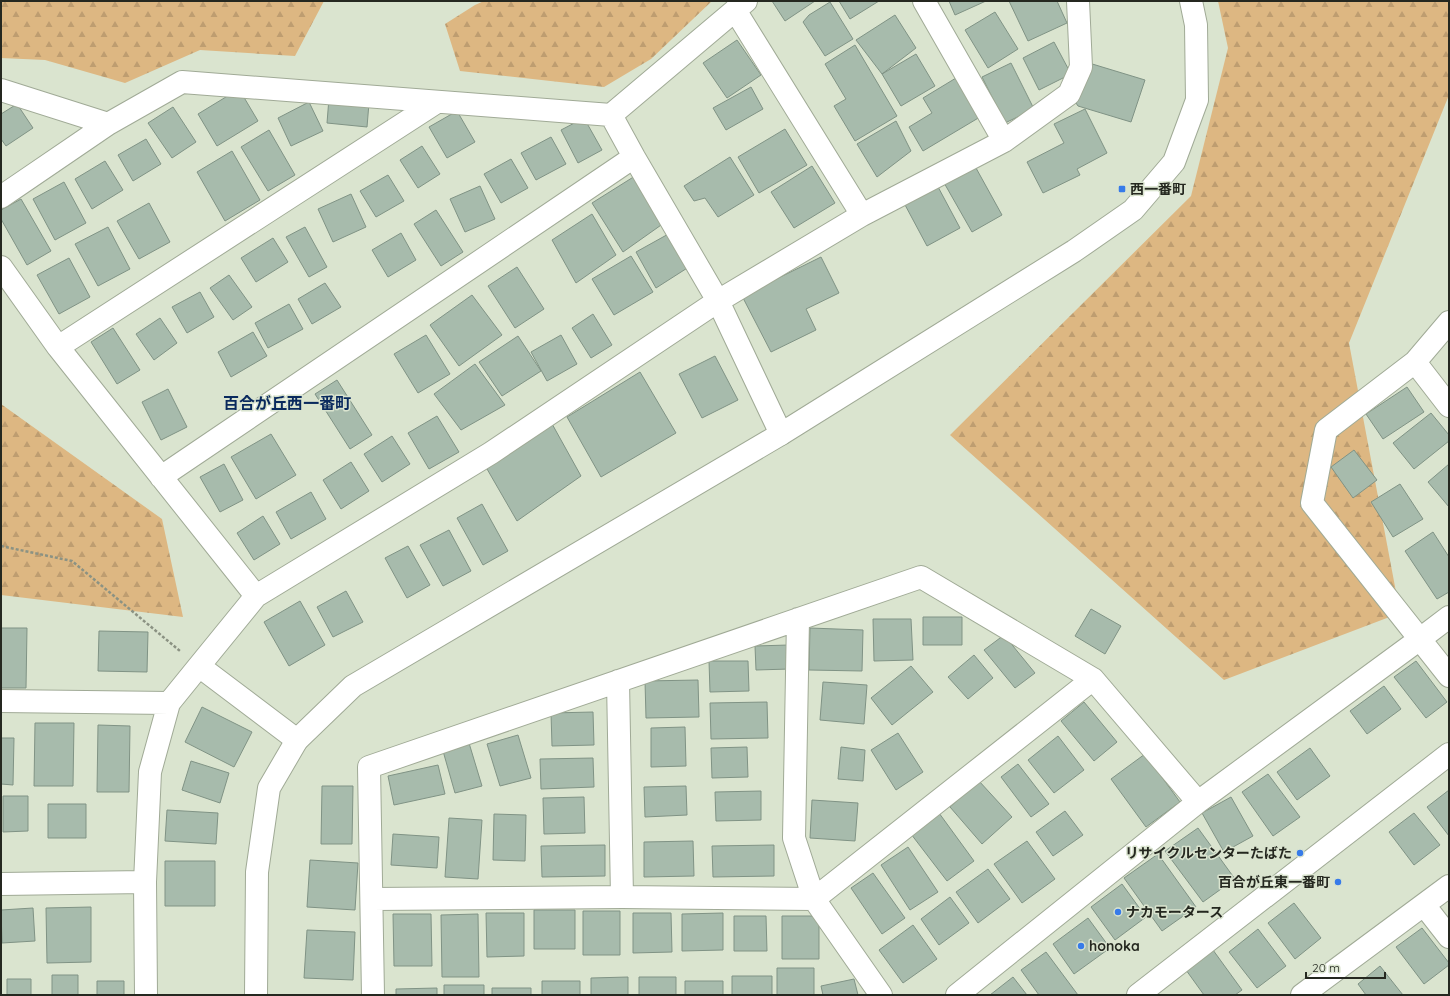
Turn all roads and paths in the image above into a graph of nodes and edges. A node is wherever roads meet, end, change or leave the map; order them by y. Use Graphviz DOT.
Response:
graph roads {
  1 [pos="924,1"];
  2 [pos="1078,1"];
  3 [pos="1191,1"];
  4 [pos="740,6"];
  5 [pos="1,90"];
  6 [pos="437,102"];
  7 [pos="611,115"];
  8 [pos="108,124"];
  9 [pos="1004,141"];
  10 [pos="634,157"];
  11 [pos="1,197"];
  12 [pos="862,215"];
  13 [pos="1,267"];
  14 [pos="718,301"];
  15 [pos="1449,322"];
  16 [pos="58,347"];
  17 [pos="1415,362"];
  18 [pos="1449,406"];
  19 [pos="781,434"];
  20 [pos="161,477"];
  21 [pos="1,546"];
  22 [pos="256,596"];
  23 [pos="1449,617"];
  24 [pos="798,620"];
  25 [pos="1420,639"];
  26 [pos="199,666"];
  27 [pos="1449,676"];
  28 [pos="1093,679"];
  29 [pos="618,681"];
  30 [pos="1,702"];
  31 [pos="169,703"];
  32 [pos="297,740"];
  33 [pos="1449,754"];
  34 [pos="1198,802"];
  35 [pos="145,882"];
  36 [pos="1,884"];
  37 [pos="1449,886"];
  38 [pos="622,897"];
  39 [pos="372,899"];
  40 [pos="814,899"];
  41 [pos="1424,905"];
  42 [pos="1449,937"];
  43 [pos="146,995"];
  44 [pos="256,995"];
  45 [pos="373,995"];
  46 [pos="881,995"];
  47 [pos="957,995"];
  48 [pos="1138,995"];
  49 [pos="1302,995"];
  1 -- 9 [label="street"];
  2 -- 9 [label="street"];
  3 -- 19 [label="street"];
  4 -- 7 [label="street"];
  4 -- 12 [label="street"];
  5 -- 8 [label="street"];
  6 -- 7 [label="street"];
  6 -- 8 [label="street"];
  6 -- 16 [label="street"];
  7 -- 10 [label="street"];
  8 -- 11 [label="street"];
  9 -- 12 [label="street"];
  10 -- 14 [label="street"];
  10 -- 20 [label="street"];
  12 -- 14 [label="street"];
  13 -- 16 [label="street"];
  14 -- 19 [label="street"];
  14 -- 22 [label="street"];
  15 -- 17 [label="street"];
  16 -- 20 [label="street"];
  17 -- 18 [label="street"];
  17 -- 25 [label="street"];
  19 -- 32 [label="street"];
  20 -- 22 [label="street"];
  21 -- 26 [label="path"];
  22 -- 26 [label="street"];
  23 -- 25 [label="street"];
  24 -- 28 [label="street"];
  24 -- 29 [label="street"];
  24 -- 40 [label="street"];
  25 -- 27 [label="street"];
  25 -- 34 [label="street"];
  26 -- 31 [label="street"];
  26 -- 32 [label="street"];
  28 -- 34 [label="street"];
  28 -- 40 [label="street"];
  29 -- 38 [label="street"];
  29 -- 39 [label="street"];
  30 -- 31 [label="street"];
  31 -- 35 [label="street"];
  32 -- 44 [label="street"];
  33 -- 48 [label="street"];
  34 -- 47 [label="street"];
  35 -- 36 [label="street"];
  35 -- 43 [label="street"];
  37 -- 41 [label="street"];
  38 -- 39 [label="street"];
  38 -- 40 [label="street"];
  39 -- 45 [label="street"];
  40 -- 46 [label="street"];
  41 -- 42 [label="street"];
  41 -- 49 [label="street"];
}
